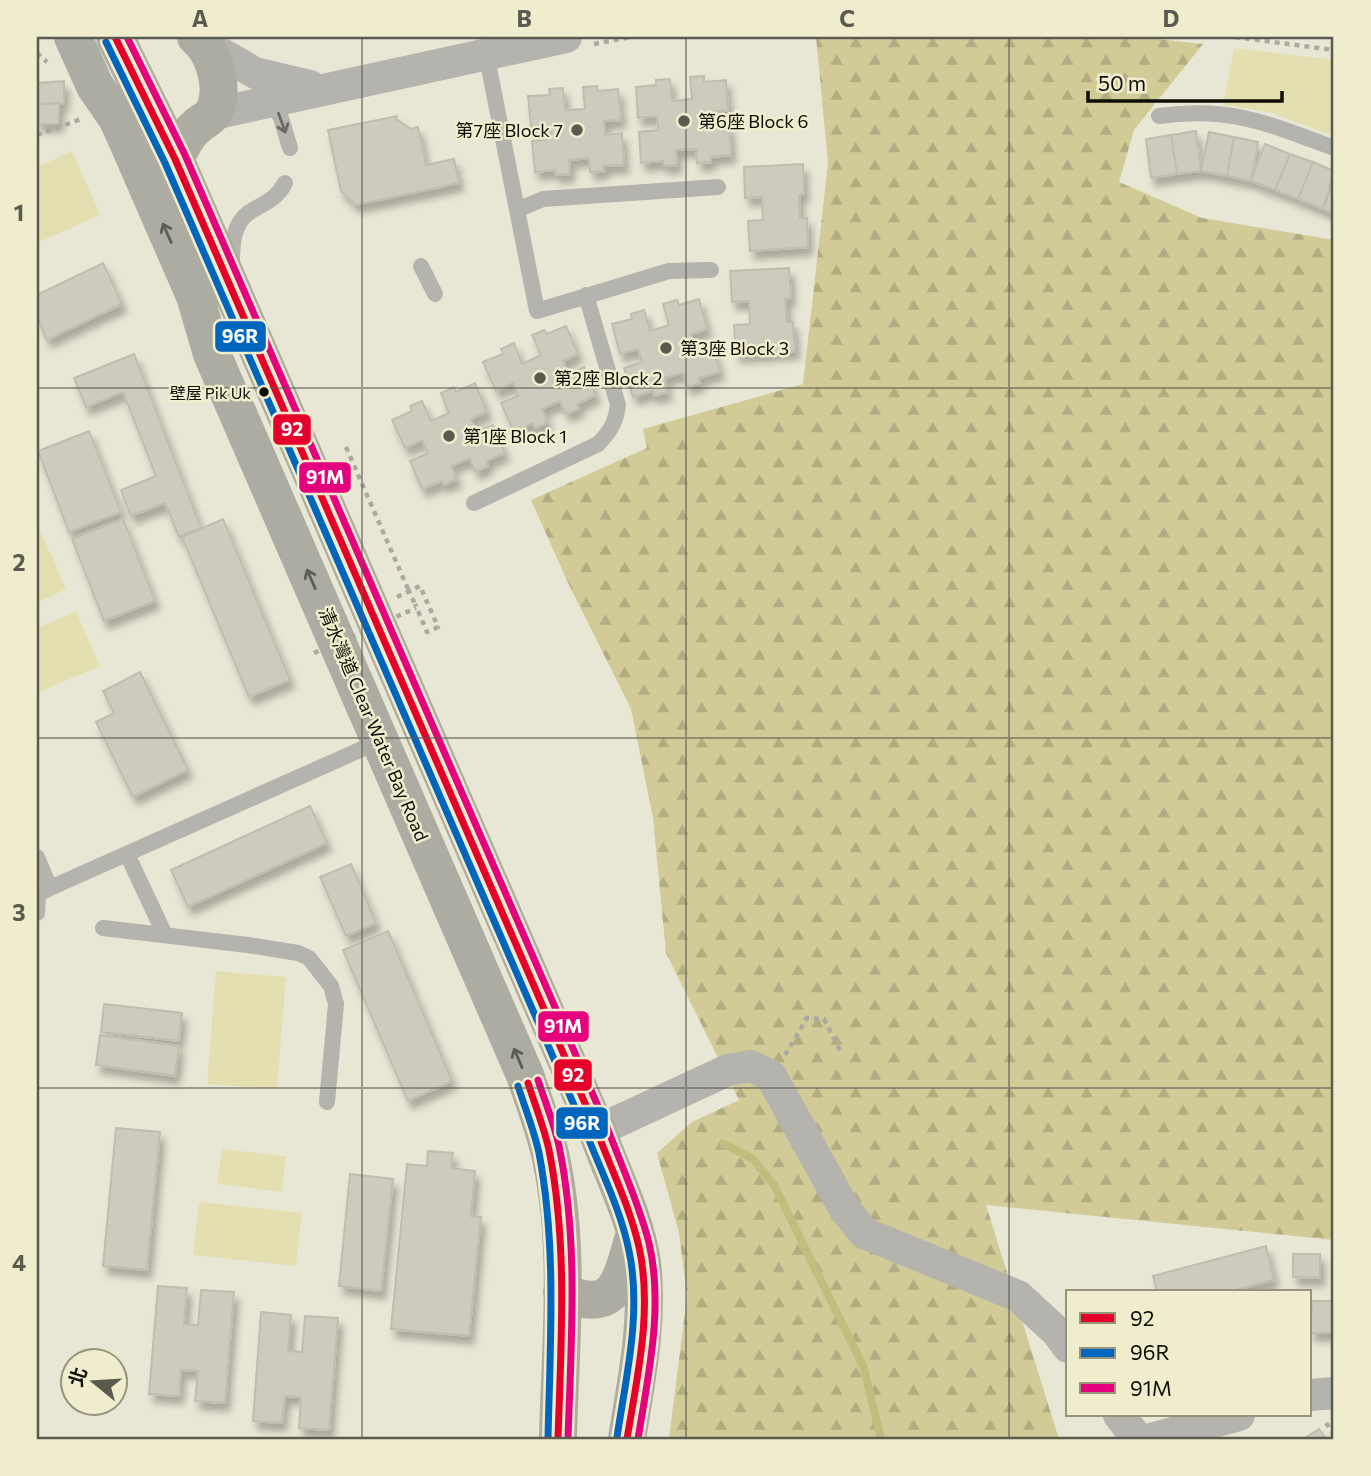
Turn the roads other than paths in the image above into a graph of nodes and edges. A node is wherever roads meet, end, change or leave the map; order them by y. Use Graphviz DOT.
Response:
graph roads {
  1 [pos="74,37"];
  2 [pos="566,37"];
  3 [pos="121,39"];
  4 [pos="202,42"];
  5 [pos="486,53"];
  6 [pos="241,67"];
  7 [pos="322,87"];
  8 [pos="272,99"];
  9 [pos="213,114"];
  10 [pos="1160,116"];
  11 [pos="117,118"];
  12 [pos="290,148"];
  13 [pos="1334,148"];
  14 [pos="175,159"];
  15 [pos="285,183"];
  16 [pos="718,187"];
  17 [pos="517,210"];
  18 [pos="421,266"];
  19 [pos="711,270"];
  20 [pos="233,293"];
  21 [pos="435,294"];
  22 [pos="586,295"];
  23 [pos="474,503"];
  24 [pos="382,740"];
  25 [pos="127,854"];
  26 [pos="37,857"];
  27 [pos="50,888"];
  28 [pos="37,913"];
  29 [pos="103,928"];
  30 [pos="165,935"];
  31 [pos="327,1102"];
  32 [pos="597,1131"];
  33 [pos="635,1235"];
  34 [pos="562,1292"];
  35 [pos="1066,1344"];
  36 [pos="1334,1394"];
  37 [pos="1312,1395"];
  38 [pos="1120,1416"];
  39 [pos="1235,1416"];
  40 [pos="558,1439"];
  41 [pos="627,1439"];
  42 [pos="1138,1439"];
  43 [pos="1151,1439"];
  1 -- 11 [label="main road, 清水灣道 Clear Water Bay Road"];
  2 -- 5 [label="street"];
  3 -- 11 [label="main road"];
  3 -- 14 [label="main road"];
  4 -- 6 [label="street"];
  4 -- 9 [label="main road"];
  5 -- 7 [label="street"];
  5 -- 17 [label="lane"];
  6 -- 7 [label="street"];
  6 -- 8 [label="lane"];
  7 -- 8 [label="street"];
  8 -- 9 [label="street"];
  8 -- 12 [label="lane, one-way"];
  9 -- 14 [label="main road"];
  10 -- 13 [label="lane"];
  24 -- 11 [label="main road, 清水灣道 Clear Water Bay Road, one-way"];
  14 -- 20 [label="main road"];
  15 -- 20 [label="lane"];
  16 -- 17 [label="lane"];
  17 -- 22 [label="lane"];
  18 -- 21 [label="lane"];
  19 -- 22 [label="lane"];
  20 -- 32 [label="main road"];
  22 -- 23 [label="lane"];
  24 -- 25 [label="lane"];
  34 -- 24 [label="main road, 清水灣道 Clear Water Bay Road, one-way"];
  25 -- 27 [label="lane"];
  25 -- 30 [label="lane"];
  26 -- 27 [label="lane"];
  27 -- 28 [label="lane"];
  29 -- 30 [label="lane"];
  30 -- 31 [label="lane"];
  32 -- 33 [label="main road"];
  32 -- 35 [label="street"];
  33 -- 34 [label="main road"];
  33 -- 41 [label="main road"];
  34 -- 40 [label="main road, 清水灣道 Clear Water Bay Road"];
  36 -- 37 [label="street"];
  38 -- 42 [label="street"];
  39 -- 43 [label="street"];
}
